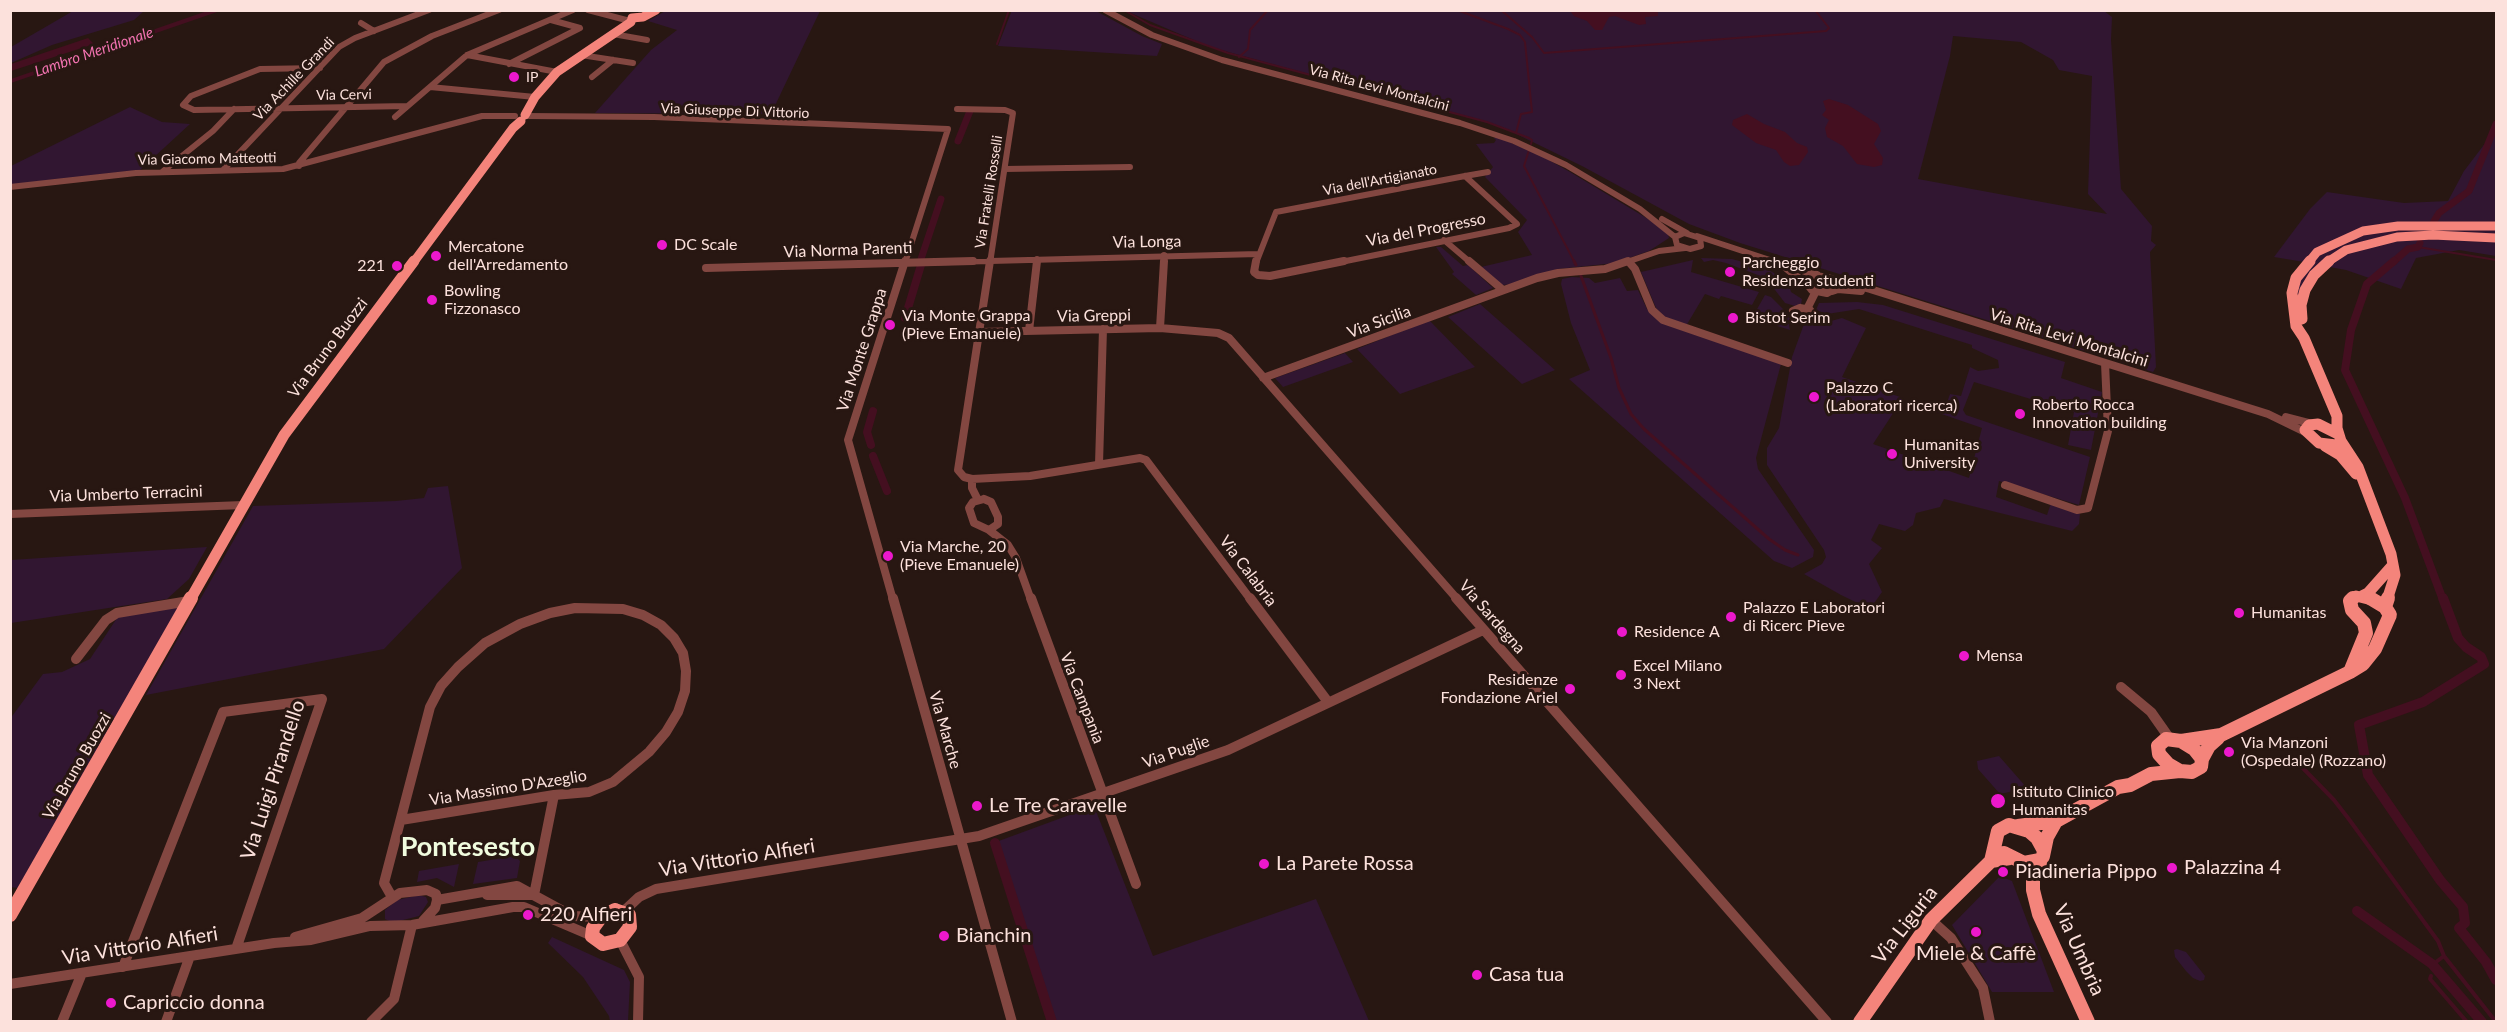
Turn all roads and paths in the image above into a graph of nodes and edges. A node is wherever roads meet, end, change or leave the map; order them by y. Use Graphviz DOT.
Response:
graph roads {
  1 [pos="500,10"];
  2 [pos="573,10"];
  3 [pos="588,10"];
  4 [pos="612,10"];
  5 [pos="656,10"];
  6 [pos="1105,10"];
  7 [pos="424,11"];
  8 [pos="635,19"];
  9 [pos="551,20"];
  10 [pos="362,23"];
  11 [pos="374,31"];
  12 [pos="613,34"];
  13 [pos="648,40"];
  14 [pos="467,55"];
  15 [pos="581,55"];
  16 [pos="613,60"];
  17 [pos="633,63"];
  18 [pos="509,64"];
  19 [pos="320,68"];
  20 [pos="556,72"];
  21 [pos="592,77"];
  22 [pos="430,87"];
  23 [pos="534,97"];
  24 [pos="407,106"];
  25 [pos="345,107"];
  26 [pos="281,108"];
  27 [pos="234,109"];
  28 [pos="957,109"];
  29 [pos="395,117"];
  30 [pos="519,118"];
  31 [pos="948,131"];
  32 [pos="299,166"];
  33 [pos="1130,167"];
  34 [pos="1005,169"];
  35 [pos="223,170"];
  36 [pos="162,172"];
  37 [pos="1488,172"];
  38 [pos="1465,176"];
  39 [pos="10,187"];
  40 [pos="1640,209"];
  41 [pos="2496,226"];
  42 [pos="1689,233"];
  43 [pos="1697,236"];
  44 [pos="1674,238"];
  45 [pos="2496,238"];
  46 [pos="1444,240"];
  47 [pos="1685,248"];
  48 [pos="1698,248"];
  49 [pos="1738,249"];
  50 [pos="1659,251"];
  51 [pos="1258,254"];
  52 [pos="1164,255"];
  53 [pos="1037,259"];
  54 [pos="1768,259"];
  55 [pos="990,260"];
  56 [pos="904,262"];
  57 [pos="1629,262"];
  58 [pos="706,268"];
  59 [pos="1817,275"];
  60 [pos="1831,279"];
  61 [pos="1806,284"];
  62 [pos="1503,291"];
  63 [pos="1816,291"];
  64 [pos="1831,292"];
  65 [pos="1882,294"];
  66 [pos="1807,309"];
  67 [pos="1160,328"];
  68 [pos="1103,329"];
  69 [pos="1029,331"];
  70 [pos="980,332"];
  71 [pos="2304,338"];
  72 [pos="1788,363"];
  73 [pos="2104,363"];
  74 [pos="1263,378"];
  75 [pos="2330,403"];
  76 [pos="2312,427"];
  77 [pos="2340,437"];
  78 [pos="2319,443"];
  79 [pos="849,447"];
  80 [pos="1099,464"];
  81 [pos="972,479"];
  82 [pos="2361,479"];
  83 [pos="2005,485"];
  84 [pos="978,500"];
  85 [pos="243,505"];
  86 [pos="10,514"];
  87 [pos="989,530"];
  88 [pos="2392,566"];
  89 [pos="2362,596"];
  90 [pos="190,601"];
  91 [pos="2385,607"];
  92 [pos="2357,614"];
  93 [pos="2387,621"];
  94 [pos="1483,630"];
  95 [pos="76,659"];
  96 [pos="2350,672"];
  97 [pos="2121,687"];
  98 [pos="1328,702"];
  99 [pos="2221,735"];
  100 [pos="2175,740"];
  101 [pos="2159,754"];
  102 [pos="2202,759"];
  103 [pos="2180,771"];
  104 [pos="2118,787"];
  105 [pos="1102,794"];
  106 [pos="554,795"];
  107 [pos="401,820"];
  108 [pos="2056,821"];
  109 [pos="2018,826"];
  110 [pos="962,839"];
  111 [pos="1996,839"];
  112 [pos="2042,854"];
  113 [pos="863,856"];
  114 [pos="2015,860"];
  115 [pos="1991,861"];
  116 [pos="1136,884"];
  117 [pos="2032,890"];
  118 [pos="534,894"];
  119 [pos="392,897"];
  120 [pos="437,900"];
  121 [pos="381,907"];
  122 [pos="12,908"];
  123 [pos="624,911"];
  124 [pos="601,917"];
  125 [pos="1931,920"];
  126 [pos="418,923"];
  127 [pos="381,925"];
  128 [pos="592,936"];
  129 [pos="620,940"];
  130 [pos="274,943"];
  131 [pos="236,949"];
  132 [pos="190,956"];
  133 [pos="123,966"];
  134 [pos="82,973"];
  135 [pos="10,984"];
  136 [pos="62,1022"];
  137 [pos="166,1022"];
  138 [pos="371,1022"];
  139 [pos="638,1022"];
  140 [pos="1012,1022"];
  141 [pos="1827,1022"];
  142 [pos="1860,1022"];
  143 [pos="1990,1022"];
  144 [pos="2088,1022"];
  1 -- 25 [label="street"];
  2 -- 9 [label="street"];
  3 -- 8 [label="street"];
  4 -- 8 [label="street"];
  5 -- 8 [label="street, Via Bruno Buozzi"];
  6 -- 40 [label="street, Via Rita Levi Montalcini"];
  7 -- 11 [label="street, Via Achille Grandi"];
  8 -- 12 [label="street, Via Bruno Buozzi"];
  9 -- 14 [label="street"];
  9 -- 18 [label="street"];
  10 -- 11 [label="street"];
  11 -- 19 [label="street, Via Achille Grandi"];
  12 -- 13 [label="street"];
  12 -- 15 [label="street, Via Bruno Buozzi"];
  14 -- 18 [label="street"];
  14 -- 22 [label="street"];
  15 -- 16 [label="street"];
  15 -- 20 [label="street, Via Bruno Buozzi"];
  16 -- 17 [label="street"];
  16 -- 21 [label="street"];
  18 -- 20 [label="street"];
  19 -- 26 [label="street, Via Achille Grandi"];
  19 -- 27 [label="street, Via Cervi"];
  20 -- 23 [label="street, Via Bruno Buozzi"];
  22 -- 23 [label="street"];
  22 -- 24 [label="street"];
  23 -- 30 [label="street, Via Bruno Buozzi"];
  24 -- 25 [label="street, Via Cervi"];
  24 -- 29 [label="street"];
  25 -- 26 [label="street, Via Cervi"];
  25 -- 32 [label="street"];
  26 -- 27 [label="street, Via Cervi"];
  26 -- 35 [label="street, Via Achille Grandi"];
  27 -- 36 [label="street"];
  28 -- 34 [label="street, Via Fratelli Rosselli"];
  30 -- 31 [label="street, Via Giuseppe Di Vittorio"];
  30 -- 32 [label="street, Via Giacomo Matteotti"];
  30 -- 85 [label="street, Via Bruno Buozzi"];
  31 -- 56 [label="street, Via Monte Grappa"];
  32 -- 35 [label="street, Via Giacomo Matteotti"];
  33 -- 34 [label="street"];
  34 -- 55 [label="street, Via Fratelli Rosselli"];
  35 -- 36 [label="street, Via Giacomo Matteotti"];
  36 -- 39 [label="street, Via Giacomo Matteotti"];
  37 -- 38 [label="street, Via dell'Artigianato"];
  38 -- 46 [label="street, Via del Progresso"];
  38 -- 51 [label="street, Via dell'Artigianato"];
  40 -- 42 [label="street, Via Rita Levi Montalcini"];
  40 -- 44 [label="street, Via Rita Levi Montalcini"];
  41 -- 71 [label="street"];
  42 -- 43 [label="street, Via Rita Levi Montalcini"];
  42 -- 44 [label="street"];
  43 -- 48 [label="street"];
  43 -- 49 [label="street, Via Rita Levi Montalcini"];
  44 -- 47 [label="street, Via Rita Levi Montalcini"];
  44 -- 50 [label="street"];
  45 -- 71 [label="street"];
  46 -- 51 [label="street, Via del Progresso"];
  46 -- 62 [label="street"];
  47 -- 48 [label="street, Via Rita Levi Montalcini"];
  47 -- 50 [label="street"];
  48 -- 49 [label="street, Via Rita Levi Montalcini"];
  49 -- 54 [label="street, Via Rita Levi Montalcini"];
  50 -- 57 [label="street, Via Sicilia"];
  51 -- 52 [label="street, Via Longa"];
  52 -- 53 [label="street, Via Longa"];
  52 -- 67 [label="street"];
  53 -- 55 [label="street, Via Longa"];
  53 -- 69 [label="street"];
  54 -- 59 [label="street, Via Rita Levi Montalcini"];
  54 -- 61 [label="street, Via Rita Levi Montalcini"];
  55 -- 56 [label="street, Via Norma Parenti"];
  55 -- 70 [label="street, Via Fratelli Rosselli"];
  56 -- 58 [label="street, Via Norma Parenti"];
  56 -- 79 [label="street, Via Monte Grappa"];
  57 -- 62 [label="street, Via Sicilia"];
  57 -- 72 [label="street"];
  59 -- 60 [label="street, Via Rita Levi Montalcini"];
  59 -- 61 [label="street"];
  60 -- 64 [label="street"];
  60 -- 65 [label="street, Via Rita Levi Montalcini"];
  61 -- 63 [label="street, Via Rita Levi Montalcini"];
  62 -- 74 [label="street, Via Sicilia"];
  63 -- 64 [label="street, Via Rita Levi Montalcini"];
  63 -- 66 [label="street"];
  64 -- 65 [label="street, Via Rita Levi Montalcini"];
  65 -- 73 [label="street, Via Rita Levi Montalcini"];
  67 -- 68 [label="street, Via Greppi"];
  67 -- 74 [label="street, Via Sardegna"];
  68 -- 69 [label="street, Via Greppi"];
  68 -- 80 [label="street"];
  69 -- 70 [label="street, Via Greppi"];
  70 -- 81 [label="street, Via Fratelli Rosselli"];
  71 -- 75 [label="street"];
  73 -- 76 [label="street, Via Rita Levi Montalcini"];
  73 -- 83 [label="street"];
  74 -- 94 [label="street, Via Sardegna"];
  75 -- 76 [label="street"];
  75 -- 77 [label="street"];
  76 -- 77 [label="street"];
  76 -- 78 [label="street"];
  77 -- 78 [label="street"];
  77 -- 82 [label="street"];
  78 -- 82 [label="street"];
  79 -- 110 [label="street, Via Marche"];
  80 -- 81 [label="street"];
  80 -- 98 [label="street, Via Calabria"];
  81 -- 84 [label="street, Via Campania"];
  82 -- 88 [label="street"];
  84 -- 87 [label="street, Via Campania"];
  84 -- 87 [label="street"];
  85 -- 86 [label="street, Via Umberto Terracini"];
  85 -- 90 [label="street, Via Bruno Buozzi"];
  87 -- 105 [label="street, Via Campania"];
  88 -- 89 [label="street"];
  88 -- 91 [label="street"];
  89 -- 91 [label="street"];
  89 -- 92 [label="street"];
  90 -- 95 [label="street"];
  90 -- 122 [label="street, Via Bruno Buozzi"];
  91 -- 93 [label="street"];
  92 -- 93 [label="street"];
  92 -- 96 [label="street"];
  93 -- 96 [label="street"];
  94 -- 98 [label="street, Via Puglie"];
  94 -- 141 [label="street, Via Sardegna"];
  96 -- 99 [label="street"];
  97 -- 100 [label="street"];
  98 -- 105 [label="street, Via Puglie"];
  99 -- 100 [label="street"];
  99 -- 102 [label="street"];
  100 -- 101 [label="street"];
  100 -- 102 [label="street"];
  101 -- 103 [label="street"];
  101 -- 104 [label="street"];
  102 -- 103 [label="street"];
  103 -- 104 [label="street"];
  104 -- 108 [label="street"];
  105 -- 110 [label="street, Via Puglie"];
  105 -- 116 [label="street, Via Campania"];
  106 -- 107 [label="street, Via Massimo D'Azeglio"];
  106 -- 107 [label="street, Via Massimo D'Azeglio"];
  106 -- 118 [label="street"];
  107 -- 119 [label="street, Via Massimo D'Azeglio"];
  108 -- 109 [label="street"];
  108 -- 112 [label="street"];
  109 -- 111 [label="street"];
  109 -- 112 [label="street"];
  110 -- 113 [label="street, Via Puglie"];
  110 -- 140 [label="street, Via Marche"];
  111 -- 114 [label="street"];
  111 -- 115 [label="street"];
  112 -- 114 [label="street"];
  112 -- 117 [label="street"];
  113 -- 123 [label="street, Via Vittorio Alfieri"];
  114 -- 115 [label="street"];
  114 -- 117 [label="street, Via Umbria"];
  115 -- 125 [label="street, Via Liguria"];
  117 -- 144 [label="street, Via Umbria"];
  118 -- 120 [label="street, Via Vittorio Alfieri"];
  118 -- 124 [label="street"];
  119 -- 120 [label="street, Via Vittorio Alfieri"];
  119 -- 121 [label="street, Via Vittorio Alfieri"];
  120 -- 126 [label="street"];
  121 -- 127 [label="street"];
  121 -- 130 [label="street, Via Vittorio Alfieri"];
  123 -- 124 [label="street"];
  123 -- 129 [label="street"];
  124 -- 128 [label="street"];
  125 -- 142 [label="street, Via Liguria"];
  125 -- 143 [label="street"];
  126 -- 127 [label="street, Via Vittorio Alfieri"];
  126 -- 128 [label="street, Via Vittorio Alfieri"];
  126 -- 138 [label="street"];
  127 -- 130 [label="street, Via Vittorio Alfieri"];
  128 -- 129 [label="street"];
  129 -- 139 [label="street"];
  130 -- 131 [label="street, Via Vittorio Alfieri"];
  131 -- 132 [label="street, Via Vittorio Alfieri"];
  131 -- 133 [label="street, Via Luigi Pirandello"];
  132 -- 133 [label="street, Via Vittorio Alfieri"];
  132 -- 137 [label="street"];
  133 -- 134 [label="street, Via Vittorio Alfieri"];
  134 -- 135 [label="street, Via Vittorio Alfieri"];
  134 -- 136 [label="street"];
}
